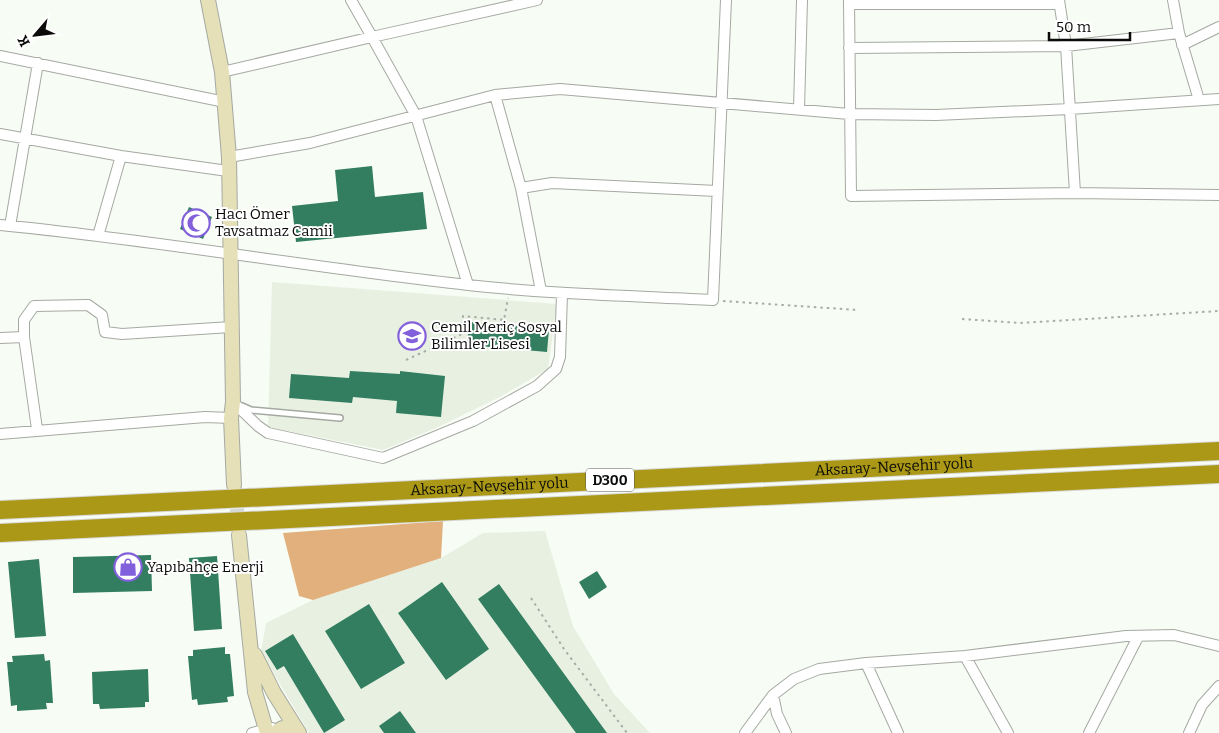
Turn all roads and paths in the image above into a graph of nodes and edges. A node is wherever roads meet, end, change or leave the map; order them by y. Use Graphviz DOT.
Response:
graph roads {
  1 [pos="208,0"];
  2 [pos="351,0"];
  3 [pos="537,0"];
  4 [pos="726,0"];
  5 [pos="802,0"];
  6 [pos="1173,0"];
  7 [pos="849,2"];
  8 [pos="1059,2"];
  9 [pos="1219,27"];
  10 [pos="1179,33"];
  11 [pos="372,37"];
  12 [pos="1182,45"];
  13 [pos="1066,46"];
  14 [pos="849,48"];
  15 [pos="0,56"];
  16 [pos="38,63"];
  17 [pos="222,72"];
  18 [pos="495,95"];
  19 [pos="1219,99"];
  20 [pos="1199,100"];
  21 [pos="225,102"];
  22 [pos="722,103"];
  23 [pos="799,109"];
  24 [pos="1070,110"];
  25 [pos="849,114"];
  26 [pos="416,116"];
  27 [pos="0,134"];
  28 [pos="26,138"];
  29 [pos="121,156"];
  30 [pos="229,157"];
  31 [pos="228,171"];
  32 [pos="521,188"];
  33 [pos="717,192"];
  34 [pos="1075,193"];
  35 [pos="1219,195"];
  36 [pos="5,226"];
  37 [pos="98,236"];
  38 [pos="231,255"];
  39 [pos="468,285"];
  40 [pos="509,289"];
  41 [pos="541,292"];
  42 [pos="562,292"];
  43 [pos="713,300"];
  44 [pos="858,310"];
  45 [pos="1219,311"];
  46 [pos="962,319"];
  47 [pos="231,327"];
  48 [pos="24,337"];
  49 [pos="0,338"];
  50 [pos="406,360"];
  51 [pos="233,402"];
  52 [pos="231,418"];
  53 [pos="340,418"];
  54 [pos="37,429"];
  55 [pos="0,434"];
  56 [pos="1219,451"];
  57 [pos="1219,474"];
  58 [pos="234,485"];
  59 [pos="0,510"];
  60 [pos="19,532"];
  61 [pos="0,533"];
  62 [pos="239,535"];
  63 [pos="0,542"];
  64 [pos="531,598"];
  65 [pos="1138,636"];
  66 [pos="1219,646"];
  67 [pos="251,648"];
  68 [pos="965,656"];
  69 [pos="866,663"];
  70 [pos="1219,686"];
  71 [pos="773,695"];
  72 [pos="269,731"];
  73 [pos="299,733"];
  74 [pos="627,733"];
  75 [pos="745,733"];
  76 [pos="786,733"];
  77 [pos="898,733"];
  78 [pos="1008,733"];
  79 [pos="1089,733"];
  80 [pos="1189,733"];
  1 -- 17 [label="street"];
  2 -- 11 [label="street"];
  3 -- 11 [label="street"];
  4 -- 22 [label="street"];
  5 -- 23 [label="street"];
  6 -- 10 [label="street"];
  7 -- 8 [label="street"];
  7 -- 14 [label="street"];
  8 -- 13 [label="street"];
  9 -- 12 [label="street"];
  10 -- 12 [label="street"];
  10 -- 13 [label="street"];
  11 -- 17 [label="street"];
  11 -- 26 [label="street"];
  12 -- 20 [label="street"];
  13 -- 14 [label="street"];
  13 -- 24 [label="street"];
  14 -- 25 [label="street"];
  15 -- 16 [label="street"];
  16 -- 21 [label="street"];
  16 -- 28 [label="street"];
  17 -- 21 [label="street"];
  18 -- 22 [label="street"];
  18 -- 26 [label="street"];
  18 -- 32 [label="street"];
  19 -- 20 [label="street"];
  20 -- 24 [label="street"];
  21 -- 30 [label="street"];
  22 -- 23 [label="street"];
  22 -- 33 [label="street"];
  23 -- 25 [label="street"];
  24 -- 25 [label="street"];
  24 -- 34 [label="street"];
  25 -- 34 [label="street"];
  26 -- 30 [label="street"];
  26 -- 39 [label="street"];
  27 -- 28 [label="street"];
  28 -- 29 [label="street"];
  28 -- 36 [label="street"];
  29 -- 31 [label="street"];
  29 -- 37 [label="street"];
  30 -- 31 [label="street"];
  31 -- 38 [label="street"];
  32 -- 33 [label="street"];
  32 -- 41 [label="street"];
  33 -- 43 [label="street"];
  34 -- 35 [label="street"];
  36 -- 37 [label="street"];
  37 -- 38 [label="street"];
  38 -- 39 [label="street"];
  38 -- 47 [label="street"];
  39 -- 40 [label="street"];
  40 -- 41 [label="street"];
  40 -- 50 [label="path"];
  41 -- 42 [label="street"];
  42 -- 43 [label="street"];
  42 -- 51 [label="street"];
  43 -- 44 [label="path"];
  45 -- 46 [label="path"];
  47 -- 48 [label="street"];
  47 -- 51 [label="street"];
  48 -- 49 [label="street"];
  48 -- 54 [label="street"];
  51 -- 52 [label="street"];
  51 -- 53 [label="lane"];
  52 -- 54 [label="street"];
  52 -- 58 [label="street"];
  54 -- 55 [label="street"];
  56 -- 59 [label="highway, Aksaray-Nevşehir yolu / D300"];
  57 -- 60 [label="highway, Aksaray-Nevşehir yolu / D300"];
  60 -- 61 [label="highway, Aksaray-Nevşehir yolu / D300"];
  60 -- 63 [label="street"];
  62 -- 67 [label="street"];
  64 -- 74 [label="path"];
  65 -- 66 [label="street"];
  65 -- 68 [label="street"];
  65 -- 79 [label="street"];
  67 -- 72 [label="street"];
  67 -- 73 [label="street"];
  68 -- 69 [label="street"];
  68 -- 78 [label="street"];
  69 -- 71 [label="street"];
  69 -- 77 [label="street"];
  70 -- 80 [label="street"];
  71 -- 75 [label="street"];
  71 -- 76 [label="street"];
  72 -- 73 [label="street"];
}
